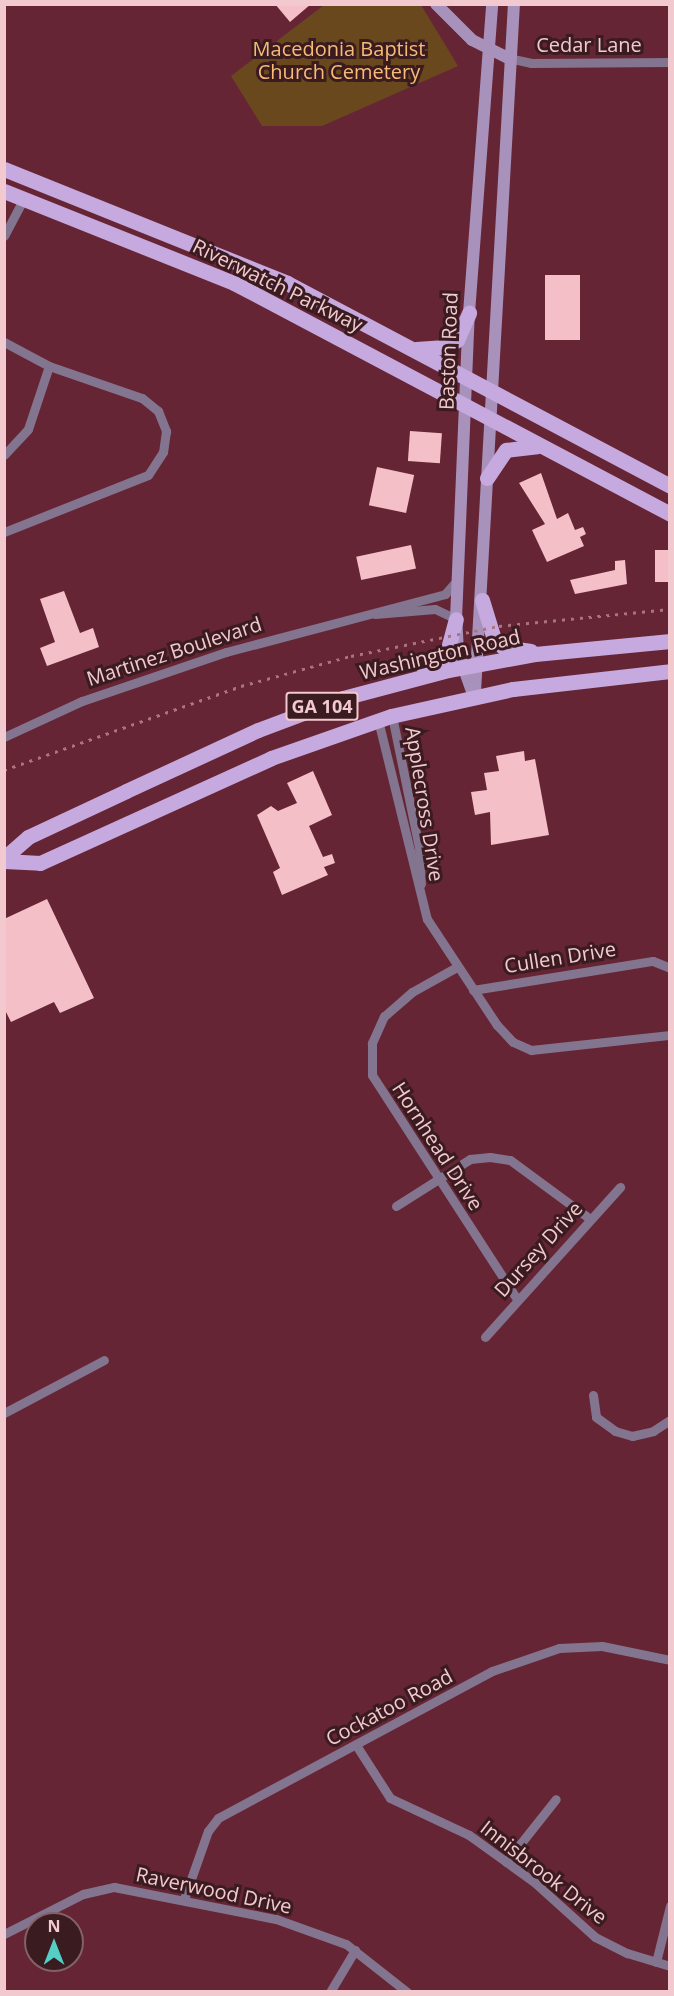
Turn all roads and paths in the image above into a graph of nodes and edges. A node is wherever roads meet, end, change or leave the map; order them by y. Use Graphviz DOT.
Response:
graph roads {
  1 [pos="436,4"];
  2 [pos="492,4"];
  3 [pos="514,4"];
  4 [pos="487,48"];
  5 [pos="508,58"];
  6 [pos="669,62"];
  7 [pos="4,169"];
  8 [pos="4,191"];
  9 [pos="24,198"];
  10 [pos="4,236"];
  11 [pos="469,313"];
  12 [pos="4,342"];
  13 [pos="414,349"];
  14 [pos="50,366"];
  15 [pos="467,376"];
  16 [pos="494,389"];
  17 [pos="466,407"];
  18 [pos="491,420"];
  19 [pos="542,447"];
  20 [pos="4,455"];
  21 [pos="487,478"];
  22 [pos="669,486"];
  23 [pos="669,514"];
  24 [pos="4,532"];
  25 [pos="457,580"];
  26 [pos="482,600"];
  27 [pos="360,614"];
  28 [pos="456,619"];
  29 [pos="669,641"];
  30 [pos="546,652"];
  31 [pos="471,666"];
  32 [pos="669,671"];
  33 [pos="414,679"];
  34 [pos="474,697"];
  35 [pos="385,718"];
  36 [pos="4,737"];
  37 [pos="4,860"];
  38 [pos="422,898"];
  39 [pos="455,968"];
  40 [pos="669,968"];
  41 [pos="473,990"];
  42 [pos="665,1037"];
  43 [pos="437,1180"];
  44 [pos="620,1187"];
  45 [pos="396,1206"];
  46 [pos="589,1218"];
  47 [pos="517,1299"];
  48 [pos="485,1337"];
  49 [pos="104,1360"];
  50 [pos="593,1395"];
  51 [pos="4,1413"];
  52 [pos="669,1420"];
  53 [pos="669,1660"];
  54 [pos="356,1745"];
  55 [pos="556,1799"];
  56 [pos="506,1862"];
  57 [pos="184,1899"];
  58 [pos="669,1906"];
  59 [pos="4,1934"];
  60 [pos="355,1950"];
  61 [pos="656,1962"];
  62 [pos="669,1966"];
  63 [pos="330,1992"];
  64 [pos="407,1992"];
  1 -- 4 [label="main road"];
  2 -- 4 [label="main road, Baston Road"];
  3 -- 5 [label="main road"];
  4 -- 5 [label="main road"];
  4 -- 11 [label="main road, Baston Road"];
  5 -- 6 [label="street, Cedar Lane"];
  5 -- 16 [label="main road"];
  7 -- 13 [label="main road, Riverwatch Parkway"];
  8 -- 9 [label="main road, Riverwatch Parkway"];
  9 -- 10 [label="street"];
  9 -- 17 [label="main road, Riverwatch Parkway"];
  11 -- 13 [label="main road"];
  11 -- 15 [label="main road, Baston Road"];
  12 -- 14 [label="street"];
  13 -- 15 [label="main road, Riverwatch Parkway"];
  14 -- 20 [label="street"];
  14 -- 24 [label="street"];
  15 -- 16 [label="main road, Riverwatch Parkway"];
  15 -- 17 [label="main road, Baston Road"];
  16 -- 18 [label="main road"];
  16 -- 22 [label="main road, Riverwatch Parkway"];
  17 -- 18 [label="main road, Riverwatch Parkway"];
  17 -- 25 [label="main road, Baston Road"];
  18 -- 19 [label="main road, Riverwatch Parkway"];
  18 -- 21 [label="main road"];
  19 -- 21 [label="main road"];
  19 -- 23 [label="main road, Riverwatch Parkway"];
  21 -- 26 [label="main road"];
  25 -- 27 [label="street, Martinez Boulevard"];
  25 -- 28 [label="main road, Baston Road"];
  26 -- 30 [label="main road"];
  26 -- 31 [label="main road"];
  27 -- 28 [label="street, Martinez Boulevard"];
  27 -- 36 [label="street, Martinez Boulevard"];
  28 -- 31 [label="main road, Baston Road"];
  28 -- 33 [label="main road"];
  29 -- 30 [label="main road, Washington Road / GA 104"];
  30 -- 31 [label="main road, Washington Road / GA 104"];
  31 -- 33 [label="main road, Washington Road / GA 104"];
  31 -- 34 [label="main road, Baston Road"];
  32 -- 34 [label="main road, Washington Road / GA 104"];
  33 -- 37 [label="main road, Washington Road / GA 104"];
  34 -- 35 [label="main road, Washington Road / GA 104"];
  35 -- 37 [label="main road, Washington Road / GA 104"];
  35 -- 38 [label="street, Applecross Drive"];
  35 -- 38 [label="street, Applecross Drive"];
  38 -- 39 [label="street, Applecross Drive"];
  39 -- 41 [label="street, Applecross Drive"];
  39 -- 43 [label="street, Hornhead Drive"];
  40 -- 41 [label="street, Cullen Drive"];
  41 -- 42 [label="street, Applecross Drive"];
  43 -- 45 [label="street"];
  43 -- 46 [label="street"];
  43 -- 47 [label="street, Hornhead Drive"];
  44 -- 46 [label="street, Dursey Drive"];
  46 -- 47 [label="street, Dursey Drive"];
  47 -- 48 [label="street, Dursey Drive"];
  49 -- 51 [label="street"];
  50 -- 52 [label="street"];
  53 -- 54 [label="street, Cockatoo Road"];
  54 -- 56 [label="street, Innisbrook Drive"];
  54 -- 57 [label="street, Cockatoo Road"];
  55 -- 56 [label="street"];
  56 -- 61 [label="street, Innisbrook Drive"];
  57 -- 59 [label="street, Raverwood Drive"];
  57 -- 60 [label="street, Raverwood Drive"];
  58 -- 61 [label="street"];
  60 -- 63 [label="street"];
  60 -- 64 [label="street, Raverwood Drive"];
  61 -- 62 [label="street, Innisbrook Drive"];
}
